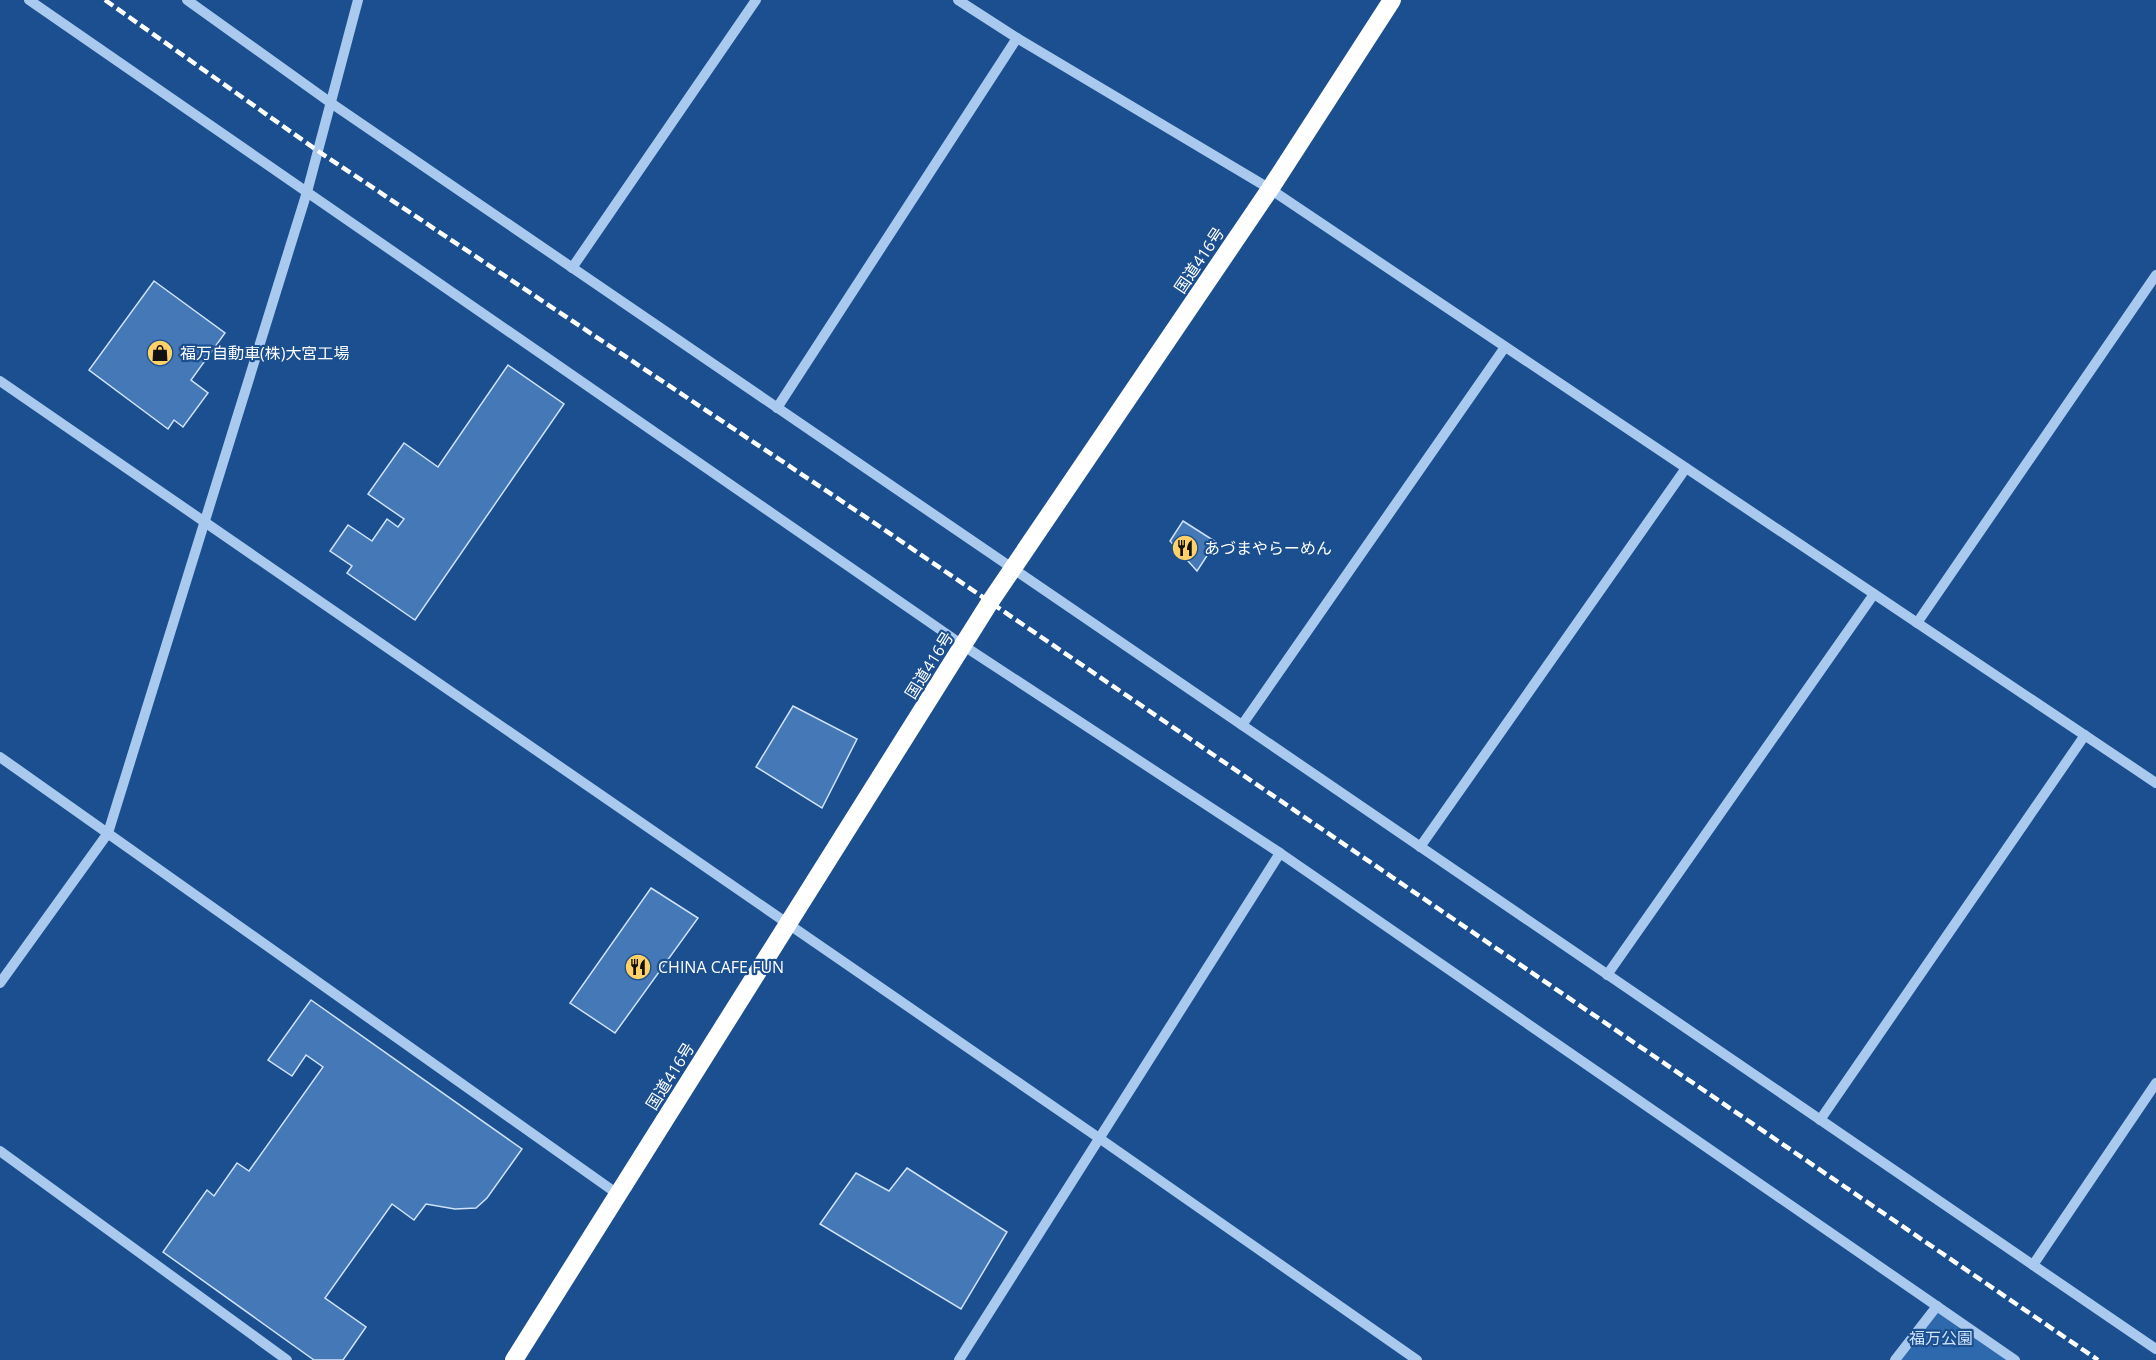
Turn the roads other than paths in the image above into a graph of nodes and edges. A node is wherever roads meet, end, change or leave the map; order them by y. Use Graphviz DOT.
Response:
graph roads {
  1 [pos="29,0"];
  2 [pos="187,0"];
  3 [pos="358,0"];
  4 [pos="756,0"];
  5 [pos="958,0"];
  6 [pos="1392,0"];
  7 [pos="1017,38"];
  8 [pos="331,103"];
  9 [pos="1270,189"];
  10 [pos="307,192"];
  11 [pos="572,268"];
  12 [pos="2156,275"];
  13 [pos="1505,347"];
  14 [pos="0,381"];
  15 [pos="777,408"];
  16 [pos="1686,468"];
  17 [pos="205,521"];
  18 [pos="1012,569"];
  19 [pos="1874,594"];
  20 [pos="1917,623"];
  21 [pos="964,646"];
  22 [pos="1242,725"];
  23 [pos="2085,735"];
  24 [pos="0,757"];
  25 [pos="2156,783"];
  26 [pos="108,833"];
  27 [pos="1420,847"];
  28 [pos="1281,853"];
  29 [pos="789,926"];
  30 [pos="1607,975"];
  31 [pos="0,983"];
  32 [pos="2156,1083"];
  33 [pos="1820,1120"];
  34 [pos="1099,1138"];
  35 [pos="0,1151"];
  36 [pos="619,1195"];
  37 [pos="2033,1265"];
  38 [pos="1937,1306"];
  39 [pos="2156,1349"];
  40 [pos="287,1360"];
  41 [pos="514,1360"];
  42 [pos="959,1360"];
  43 [pos="1417,1360"];
  44 [pos="1895,1360"];
  45 [pos="2015,1360"];
  1 -- 10 [label="street"];
  2 -- 8 [label="street"];
  3 -- 8 [label="street"];
  4 -- 11 [label="street"];
  5 -- 7 [label="street"];
  6 -- 9 [label="highway, 国道416号"];
  7 -- 9 [label="street"];
  7 -- 15 [label="street"];
  8 -- 10 [label="street"];
  8 -- 11 [label="street"];
  9 -- 13 [label="street"];
  9 -- 18 [label="highway, 国道416号"];
  10 -- 17 [label="street"];
  10 -- 21 [label="street"];
  11 -- 15 [label="street"];
  12 -- 20 [label="street"];
  13 -- 16 [label="street"];
  13 -- 22 [label="street"];
  14 -- 17 [label="street"];
  15 -- 18 [label="street"];
  16 -- 19 [label="street"];
  16 -- 27 [label="street"];
  17 -- 26 [label="street"];
  17 -- 29 [label="street"];
  18 -- 21 [label="highway, 国道416号"];
  18 -- 22 [label="street"];
  19 -- 20 [label="street"];
  19 -- 30 [label="street"];
  20 -- 23 [label="street"];
  21 -- 28 [label="street"];
  21 -- 29 [label="highway, 国道416号"];
  22 -- 27 [label="street"];
  23 -- 25 [label="street"];
  23 -- 33 [label="street"];
  24 -- 26 [label="street"];
  26 -- 31 [label="street"];
  26 -- 36 [label="street"];
  27 -- 30 [label="street"];
  28 -- 34 [label="street"];
  28 -- 38 [label="street"];
  29 -- 34 [label="street"];
  29 -- 36 [label="highway, 国道416号"];
  30 -- 33 [label="street"];
  32 -- 37 [label="street"];
  33 -- 37 [label="street"];
  34 -- 42 [label="street"];
  34 -- 43 [label="street"];
  35 -- 40 [label="street"];
  36 -- 41 [label="highway, 国道416号"];
  37 -- 39 [label="street"];
  38 -- 44 [label="street"];
  38 -- 45 [label="street"];
}
